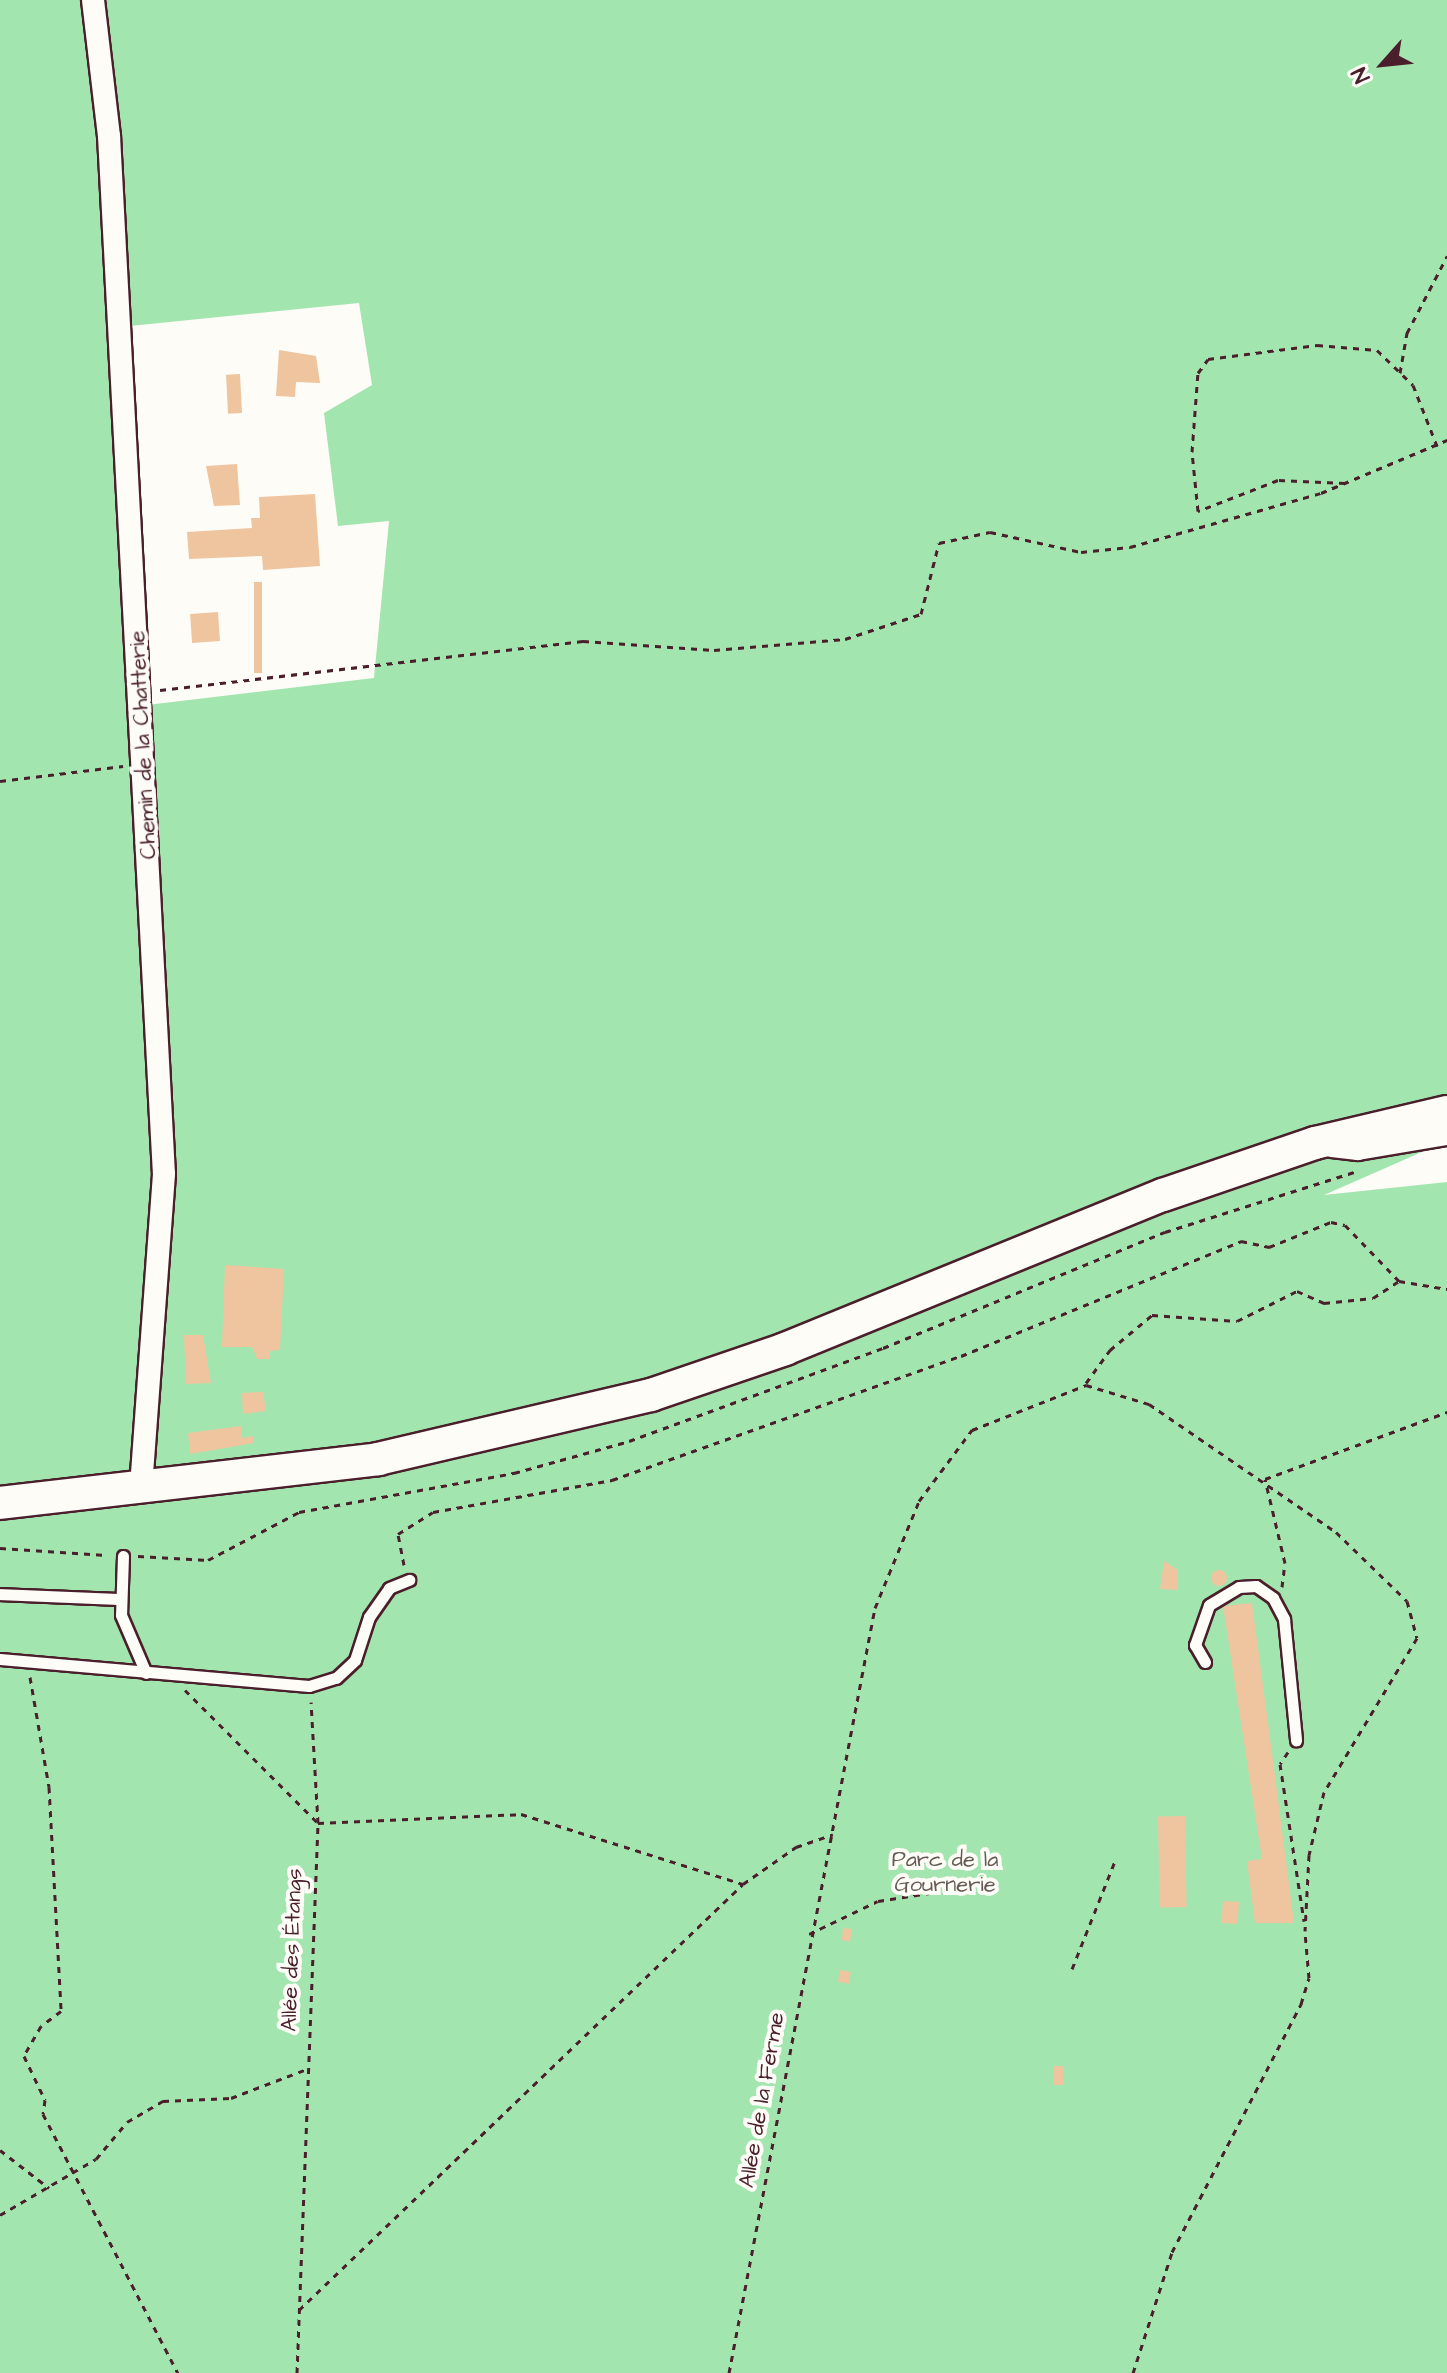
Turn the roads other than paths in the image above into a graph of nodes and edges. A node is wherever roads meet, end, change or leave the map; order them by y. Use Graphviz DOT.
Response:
graph roads {
  1 [pos="93,0"];
  2 [pos="1447,1112"];
  3 [pos="1447,1134"];
  4 [pos="1315,1143"];
  5 [pos="141,1490"];
  6 [pos="0,1503"];
  7 [pos="123,1556"];
  8 [pos="409,1580"];
  9 [pos="0,1594"];
  10 [pos="119,1599"];
  11 [pos="0,1659"];
  12 [pos="1205,1662"];
  13 [pos="146,1673"];
  14 [pos="1296,1740"];
  1 -- 5 [label="street, Chemin de la Chatterie"];
  2 -- 4 [label="main road"];
  3 -- 4 [label="street"];
  4 -- 5 [label="main road"];
  5 -- 6 [label="main road"];
  7 -- 10 [label="lane"];
  8 -- 13 [label="lane"];
  9 -- 10 [label="lane"];
  10 -- 13 [label="lane"];
  11 -- 13 [label="lane"];
  12 -- 14 [label="lane"];
}
